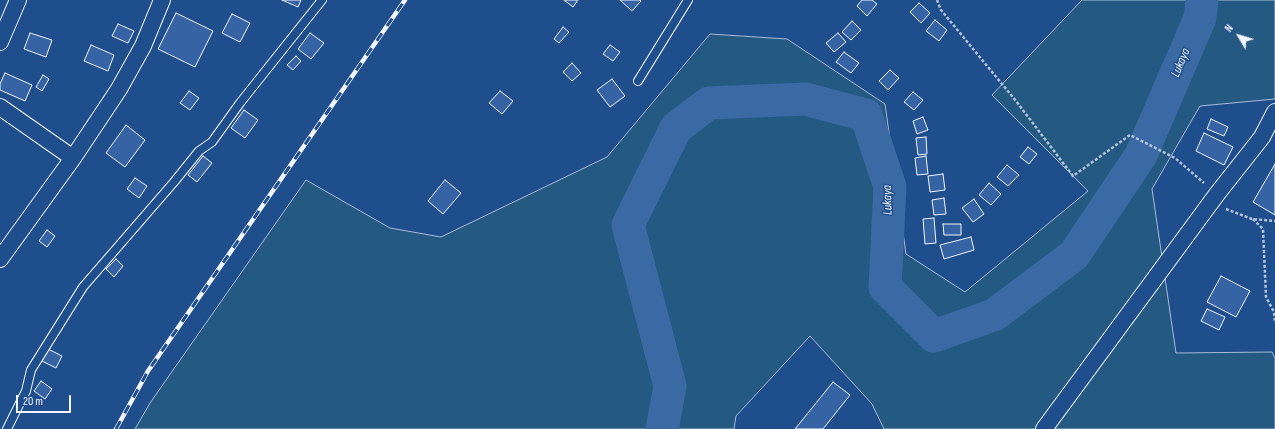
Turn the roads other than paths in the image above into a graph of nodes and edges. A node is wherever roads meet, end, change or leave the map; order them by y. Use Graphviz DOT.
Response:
graph roads {
  1 [pos="18,0"];
  2 [pos="162,0"];
  3 [pos="322,0"];
  4 [pos="688,0"];
  5 [pos="0,42"];
  6 [pos="638,81"];
  7 [pos="0,107"];
  8 [pos="1275,112"];
  9 [pos="73,158"];
  10 [pos="0,260"];
  11 [pos="7,429"];
  12 [pos="1044,429"];
  1 -- 5 [label="street"];
  2 -- 9 [label="street"];
  3 -- 11 [label="lane"];
  4 -- 6 [label="lane"];
  7 -- 9 [label="street"];
  8 -- 12 [label="street"];
  9 -- 10 [label="street"];
}
